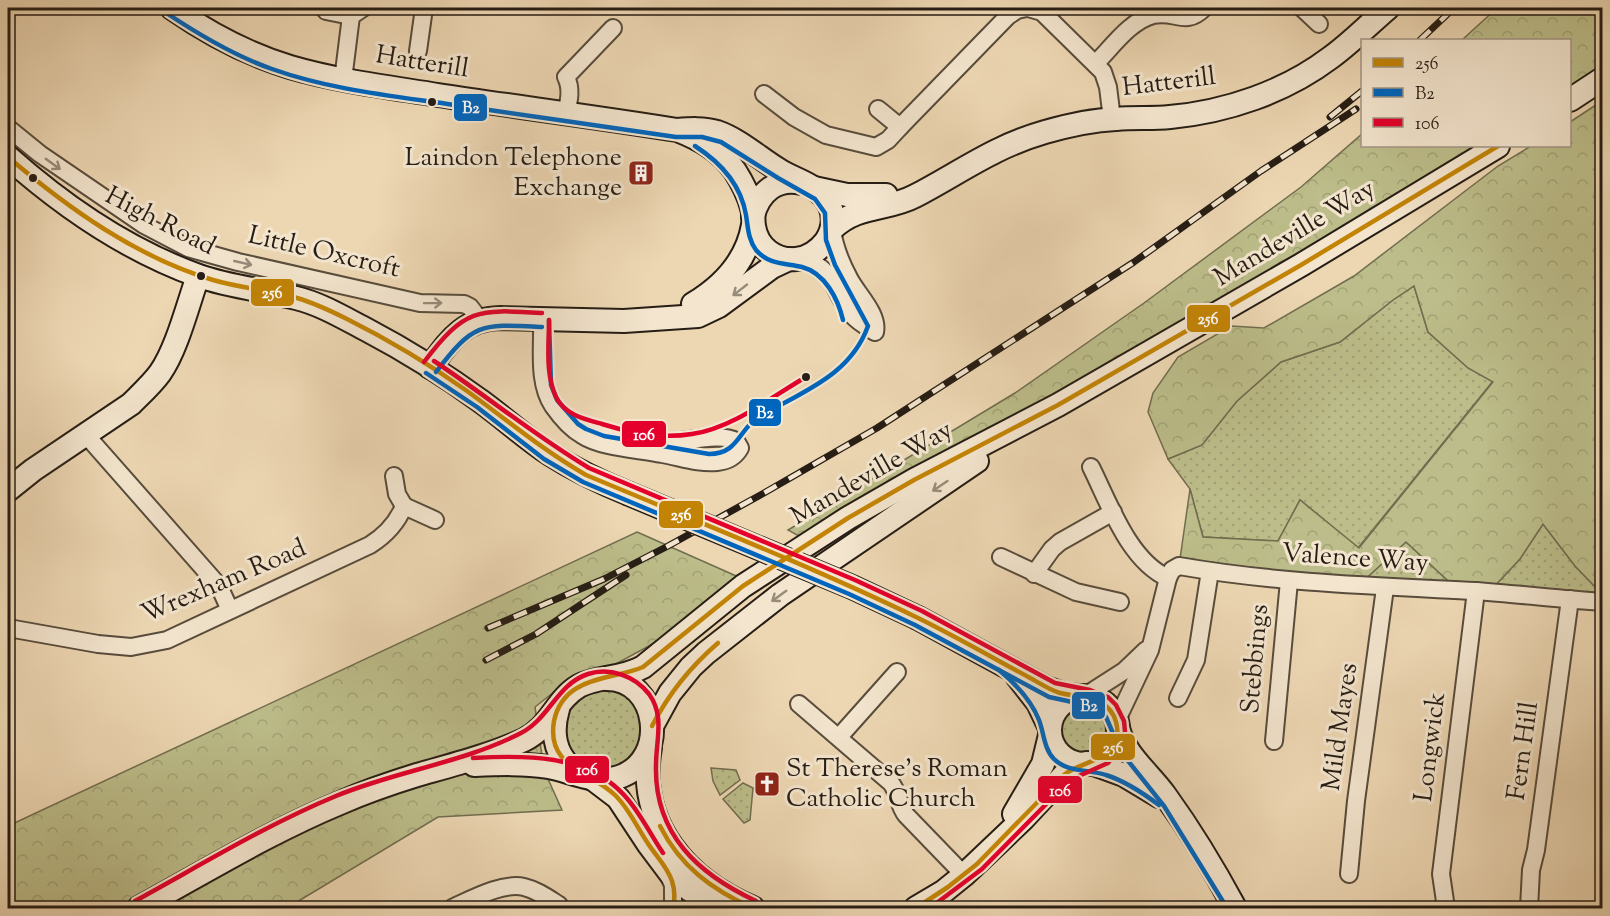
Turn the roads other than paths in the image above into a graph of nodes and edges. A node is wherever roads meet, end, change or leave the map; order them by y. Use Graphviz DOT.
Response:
graph roads {
  1 [pos="172,8"];
  2 [pos="424,8"];
  3 [pos="1028,8"];
  4 [pos="1204,8"];
  5 [pos="1302,8"];
  6 [pos="1388,8"];
  7 [pos="326,10"];
  8 [pos="357,12"];
  9 [pos="1319,24"];
  10 [pos="613,28"];
  11 [pos="418,51"];
  12 [pos="1096,63"];
  13 [pos="1602,79"];
  14 [pos="343,80"];
  15 [pos="764,94"];
  16 [pos="1571,99"];
  17 [pos="878,109"];
  18 [pos="566,114"];
  19 [pos="1113,119"];
  20 [pos="900,127"];
  21 [pos="8,128"];
  22 [pos="677,130"];
  23 [pos="1496,147"];
  24 [pos="8,157"];
  25 [pos="939,181"];
  26 [pos="810,186"];
  27 [pos="753,221"];
  28 [pos="832,229"];
  29 [pos="794,259"];
  30 [pos="198,276"];
  31 [pos="664,318"];
  32 [pos="480,320"];
  33 [pos="542,320"];
  34 [pos="430,367"];
  35 [pos="1058,405"];
  36 [pos="562,417"];
  37 [pos="86,435"];
  38 [pos="1091,467"];
  39 [pos="394,476"];
  40 [pos="8,490"];
  41 [pos="404,506"];
  42 [pos="1113,512"];
  43 [pos="435,520"];
  44 [pos="1001,557"];
  45 [pos="1210,572"];
  46 [pos="1034,574"];
  47 [pos="1168,578"];
  48 [pos="1288,581"];
  49 [pos="1385,588"];
  50 [pos="1476,591"];
  51 [pos="1570,599"];
  52 [pos="1120,602"];
  53 [pos="1602,602"];
  54 [pos="230,610"];
  55 [pos="8,632"];
  56 [pos="1155,634"];
  57 [pos="1005,665"];
  58 [pos="897,672"];
  59 [pos="601,680"];
  60 [pos="1082,696"];
  61 [pos="1178,698"];
  62 [pos="799,704"];
  63 [pos="558,709"];
  64 [pos="1117,725"];
  65 [pos="1050,731"];
  66 [pos="652,734"];
  67 [pos="839,737"];
  68 [pos="1274,741"];
  69 [pos="1088,763"];
  70 [pos="441,769"];
  71 [pos="588,777"];
  72 [pos="1177,812"];
  73 [pos="982,858"];
  74 [pos="662,863"];
  75 [pos="1349,874"];
  76 [pos="964,875"];
  77 [pos="559,905"];
  78 [pos="1227,905"];
  79 [pos="916,908"];
  80 [pos="139,909"];
  81 [pos="452,909"];
  82 [pos="673,909"];
  83 [pos="718,909"];
  84 [pos="753,909"];
  85 [pos="1446,909"];
  86 [pos="1529,909"];
  1 -- 14 [label="street, Hatterill"];
  2 -- 11 [label="street"];
  3 -- 12 [label="street"];
  3 -- 20 [label="street"];
  4 -- 12 [label="street"];
  5 -- 9 [label="street"];
  6 -- 19 [label="street, Hatterill"];
  7 -- 8 [label="street"];
  8 -- 14 [label="street"];
  10 -- 18 [label="street"];
  12 -- 19 [label="street"];
  13 -- 16 [label="street"];
  14 -- 18 [label="street, Hatterill"];
  15 -- 20 [label="street"];
  17 -- 20 [label="street"];
  18 -- 22 [label="street, Hatterill"];
  19 -- 25 [label="street, Hatterill"];
  21 -- 32 [label="street, Little Oxcroft, one-way"];
  22 -- 26 [label="street, Hatterill"];
  22 -- 27 [label="street, Hatterill"];
  23 -- 35 [label="street, Mandeville Way"];
  24 -- 30 [label="street, High Road"];
  25 -- 26 [label="street, Hatterill"];
  25 -- 28 [label="street, Hatterill"];
  26 -- 27 [label="street, Hatterill"];
  26 -- 28 [label="street, Hatterill"];
  27 -- 29 [label="street, Hatterill"];
  27 -- 31 [label="street"];
  28 -- 29 [label="street, Hatterill"];
  28 -- 29 [label="street"];
  29 -- 31 [label="street, one-way"];
  30 -- 34 [label="street, High Road"];
  30 -- 37 [label="street"];
  31 -- 33 [label="street"];
  32 -- 33 [label="street"];
  32 -- 34 [label="street"];
  33 -- 36 [label="street"];
  34 -- 57 [label="street, High Road, bridge"];
  35 -- 59 [label="street, Mandeville Way"];
  35 -- 66 [label="street, Mandeville Way, one-way"];
  36 -- 36 [label="street"];
  37 -- 40 [label="street"];
  37 -- 54 [label="street"];
  38 -- 42 [label="street"];
  39 -- 41 [label="street"];
  41 -- 43 [label="street"];
  41 -- 54 [label="street, Wrexham Road"];
  42 -- 46 [label="street"];
  42 -- 47 [label="street"];
  44 -- 46 [label="street"];
  45 -- 47 [label="street, Valence Way"];
  45 -- 48 [label="street, Valence Way"];
  45 -- 61 [label="street"];
  46 -- 52 [label="street"];
  47 -- 56 [label="street"];
  48 -- 49 [label="street, Valence Way"];
  48 -- 68 [label="street, Stebbings"];
  49 -- 50 [label="street, Valence Way"];
  49 -- 75 [label="street, Mild Mayes"];
  50 -- 51 [label="street, Valence Way"];
  50 -- 85 [label="street, Longwick"];
  51 -- 53 [label="street, Valence Way"];
  51 -- 86 [label="street, Fern Hill"];
  54 -- 55 [label="street, Wrexham Road"];
  56 -- 60 [label="street"];
  56 -- 64 [label="street"];
  57 -- 60 [label="street, High Road"];
  57 -- 65 [label="street, High Road"];
  58 -- 67 [label="street"];
  59 -- 63 [label="street, Mandeville Way"];
  59 -- 66 [label="street"];
  60 -- 64 [label="street"];
  60 -- 65 [label="street"];
  62 -- 67 [label="street"];
  63 -- 70 [label="street, Mandeville Way"];
  63 -- 71 [label="street"];
  64 -- 69 [label="street"];
  64 -- 72 [label="street"];
  65 -- 69 [label="street"];
  65 -- 73 [label="street"];
  66 -- 71 [label="street, Mandeville Way"];
  66 -- 84 [label="street"];
  67 -- 76 [label="street"];
  69 -- 72 [label="street"];
  69 -- 73 [label="street"];
  70 -- 71 [label="street, Mandeville Way"];
  70 -- 80 [label="street, Mandeville Way"];
  71 -- 74 [label="street"];
  72 -- 78 [label="street"];
  73 -- 76 [label="street"];
  74 -- 82 [label="street"];
  74 -- 83 [label="street"];
  76 -- 79 [label="street"];
  77 -- 81 [label="street"];
}
